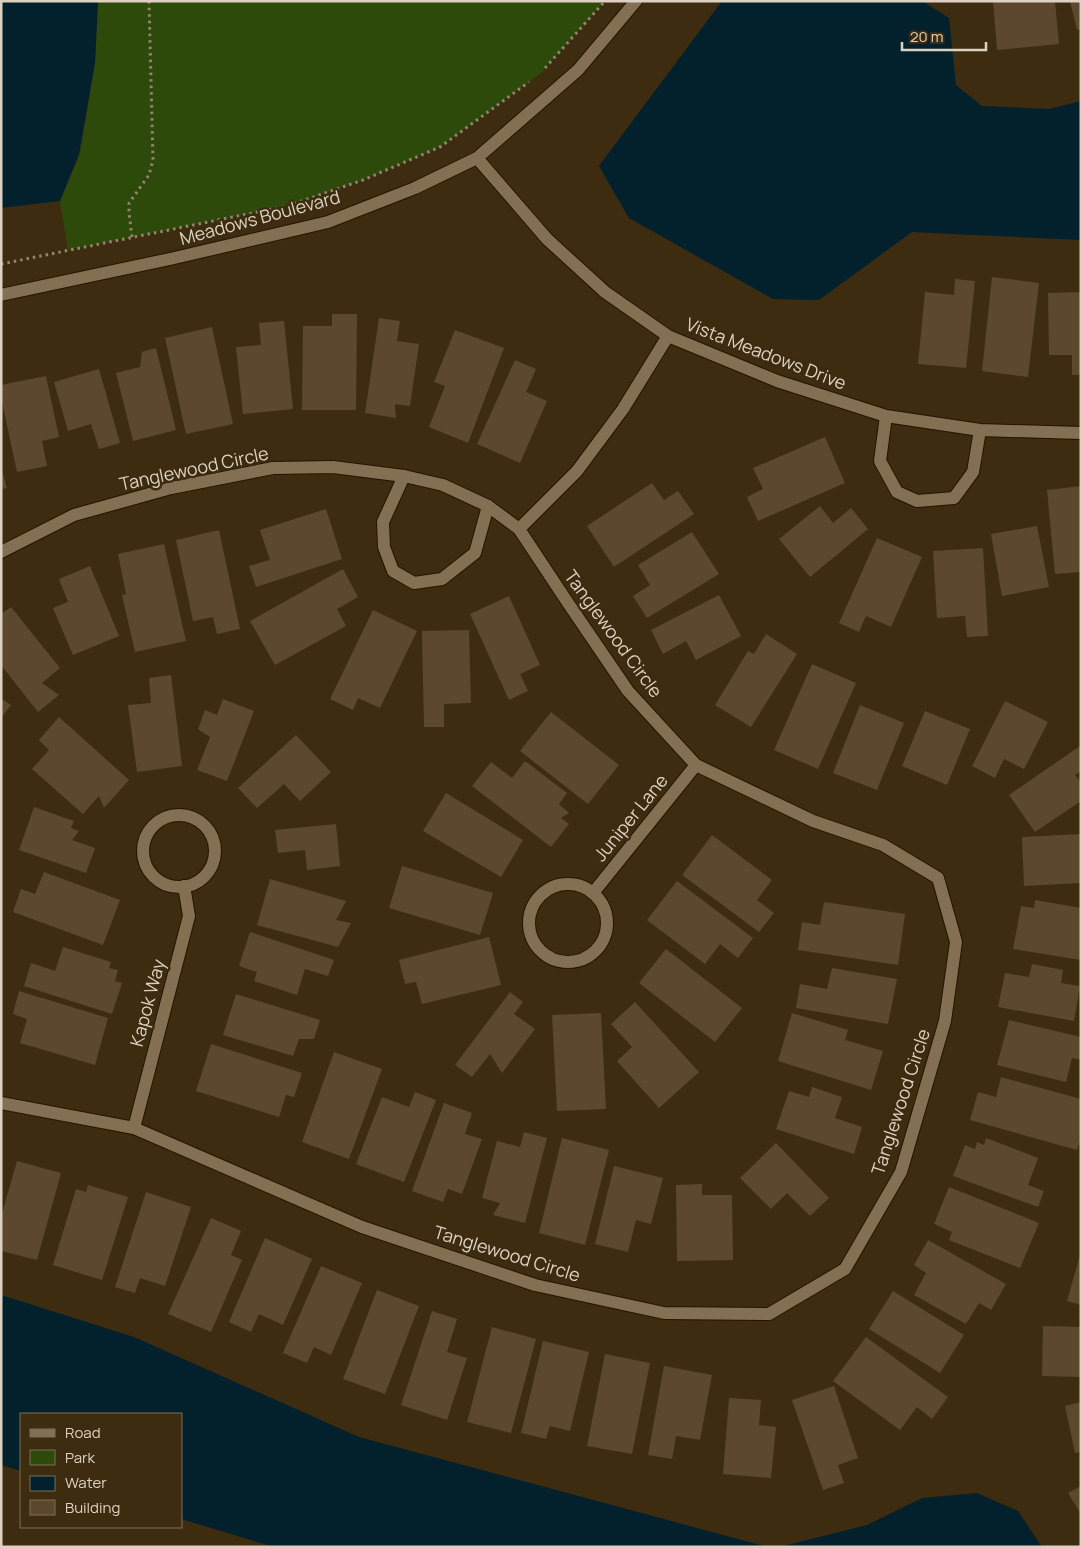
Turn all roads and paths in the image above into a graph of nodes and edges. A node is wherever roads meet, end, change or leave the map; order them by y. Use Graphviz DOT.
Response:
graph roads {
  1 [pos="148,1"];
  2 [pos="605,1"];
  3 [pos="636,1"];
  4 [pos="540,74"];
  5 [pos="534,79"];
  6 [pos="477,158"];
  7 [pos="132,237"];
  8 [pos="1,264"];
  9 [pos="1,295"];
  10 [pos="668,336"];
  11 [pos="886,416"];
  12 [pos="980,430"];
  13 [pos="1081,433"];
  14 [pos="404,476"];
  15 [pos="488,506"];
  16 [pos="519,528"];
  17 [pos="1,552"];
  18 [pos="696,765"];
  19 [pos="184,886"];
  20 [pos="593,893"];
  21 [pos="1,1103"];
  22 [pos="134,1128"];
  1 -- 7 [label="path"];
  2 -- 4 [label="path"];
  3 -- 6 [label="street, Meadows Boulevard"];
  5 -- 7 [label="path"];
  6 -- 9 [label="street, Meadows Boulevard"];
  6 -- 10 [label="street, Vista Meadows Drive"];
  7 -- 8 [label="path"];
  10 -- 11 [label="street, Vista Meadows Drive"];
  10 -- 16 [label="street"];
  11 -- 12 [label="street, Vista Meadows Drive"];
  11 -- 12 [label="street"];
  12 -- 13 [label="street, Vista Meadows Drive"];
  14 -- 15 [label="street, Tanglewood Circle"];
  14 -- 15 [label="street"];
  14 -- 17 [label="street, Tanglewood Circle"];
  15 -- 16 [label="street, Tanglewood Circle"];
  16 -- 18 [label="street, Tanglewood Circle"];
  18 -- 20 [label="street, Juniper Lane"];
  18 -- 22 [label="street, Tanglewood Circle"];
  19 -- 19 [label="street"];
  19 -- 22 [label="street, Kapok Way"];
  20 -- 20 [label="street"];
  21 -- 22 [label="street, Tanglewood Circle"];
}
